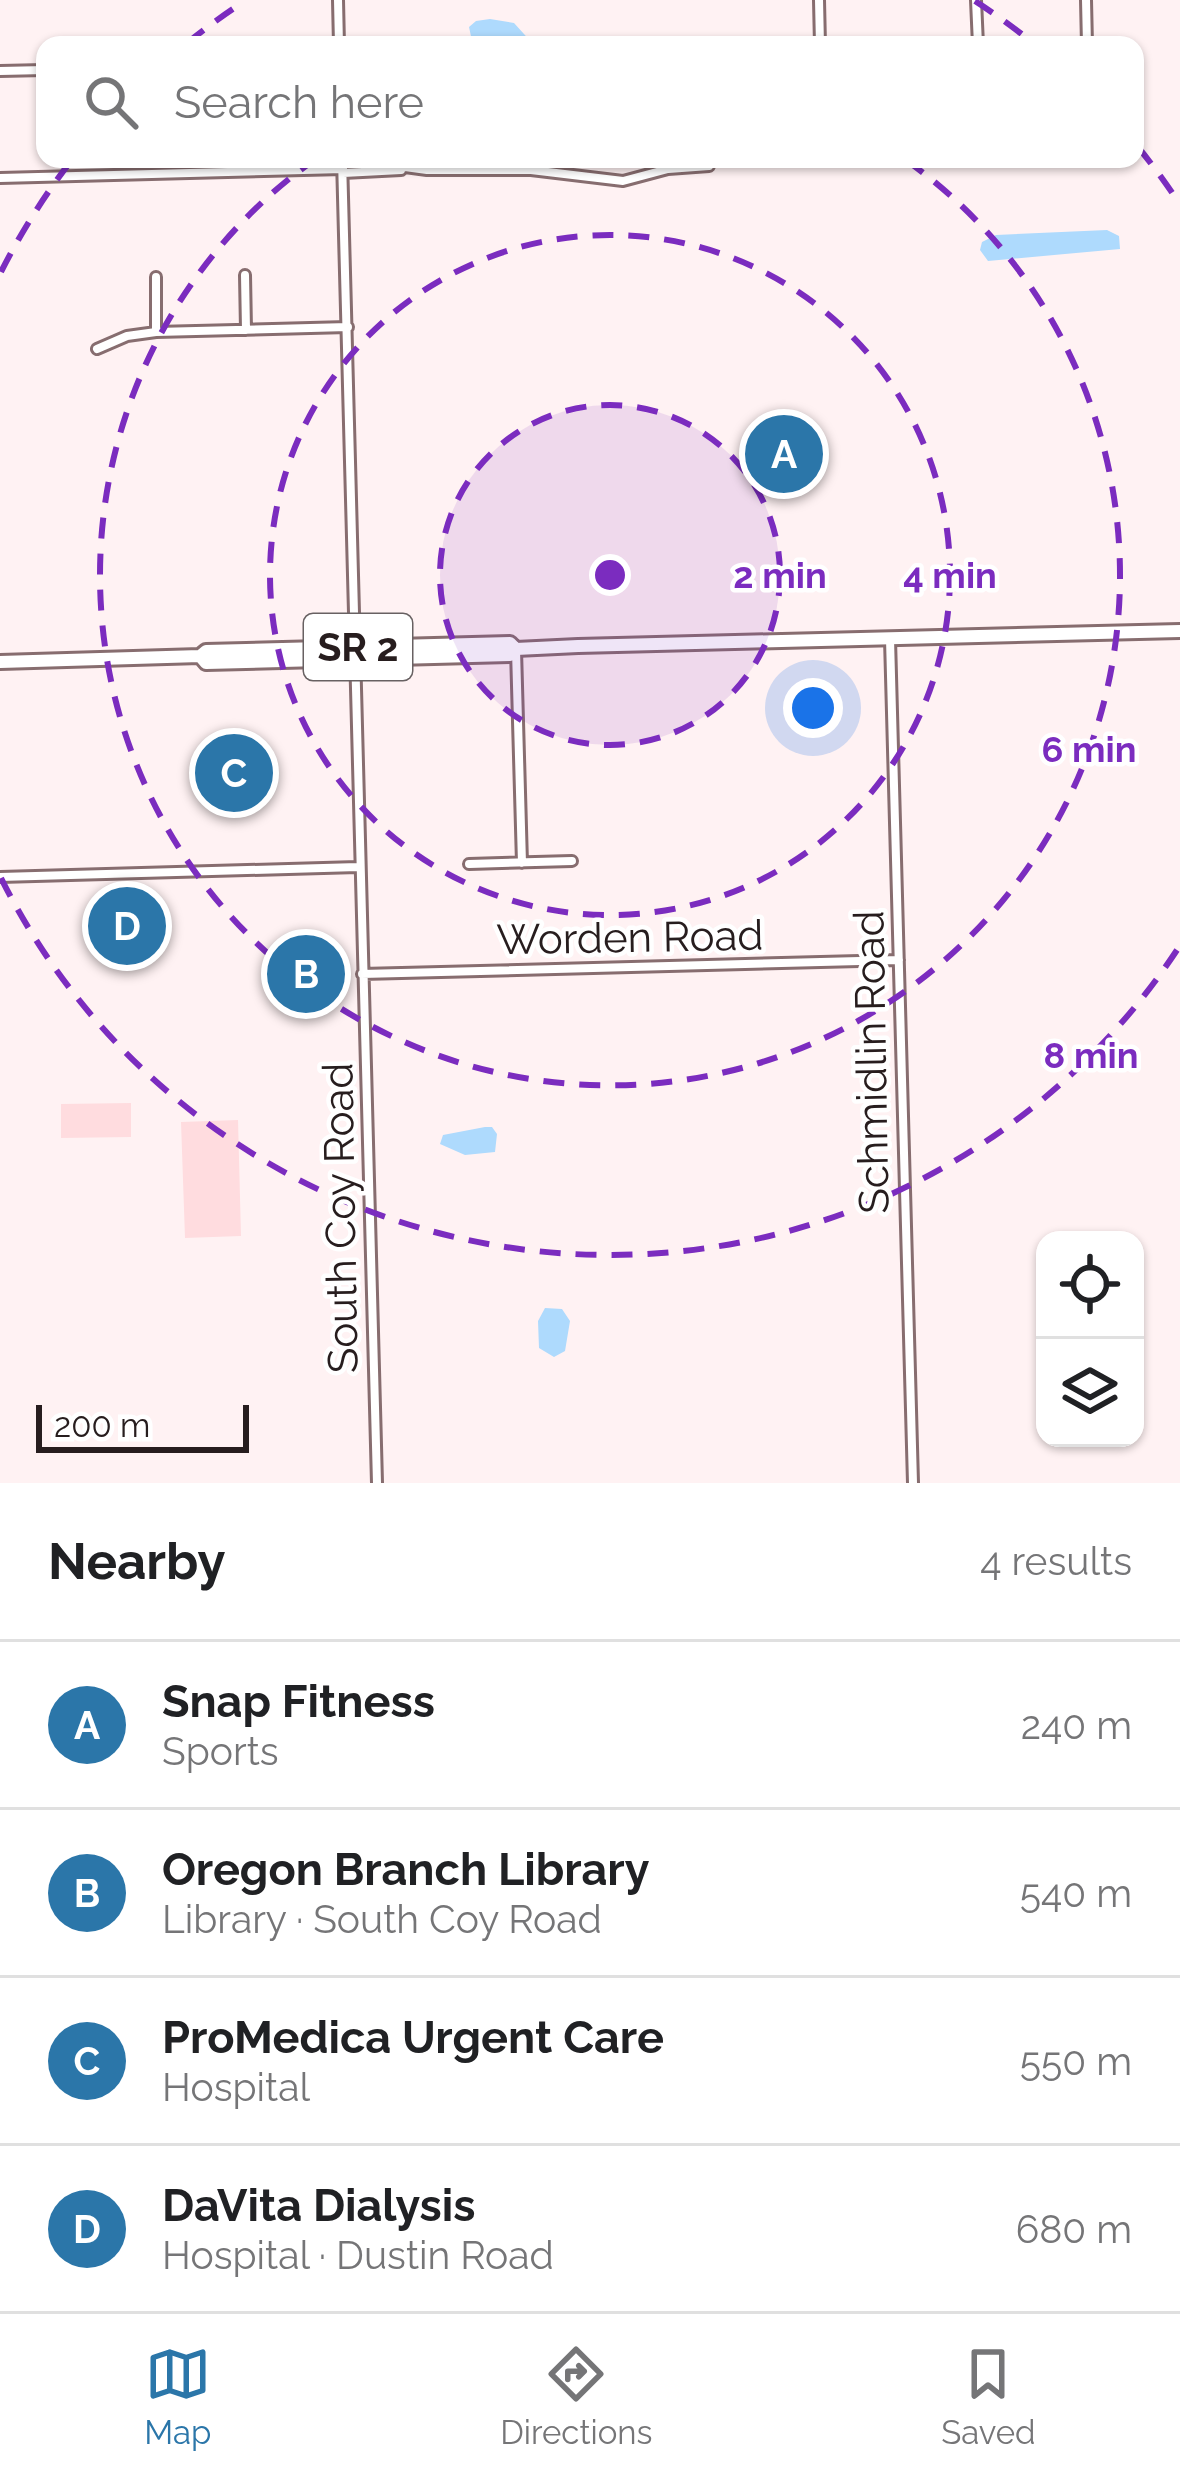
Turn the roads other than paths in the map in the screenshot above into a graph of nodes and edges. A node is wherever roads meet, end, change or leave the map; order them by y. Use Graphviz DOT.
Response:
graph roads {
  1 [pos="338,0"];
  2 [pos="818,0"];
  3 [pos="976,0"];
  4 [pos="1086,0"];
  5 [pos="339,36"];
  6 [pos="820,36"];
  7 [pos="978,36"];
  8 [pos="1088,36"];
  9 [pos="36,70"];
  10 [pos="0,71"];
  11 [pos="285,168"];
  12 [pos="342,168"];
  13 [pos="402,168"];
  14 [pos="677,168"];
  15 [pos="0,178"];
  16 [pos="244,274"];
  17 [pos="156,278"];
  18 [pos="348,327"];
  19 [pos="246,330"];
  20 [pos="156,332"];
  21 [pos="97,349"];
  22 [pos="1180,631"];
  23 [pos="890,638"];
  24 [pos="498,643"];
  25 [pos="516,649"];
  26 [pos="353,653"];
  27 [pos="468,656"];
  28 [pos="0,662"];
  29 [pos="572,861"];
  30 [pos="522,862"];
  31 [pos="470,864"];
  32 [pos="358,867"];
  33 [pos="0,877"];
  34 [pos="899,960"];
  35 [pos="362,974"];
  36 [pos="377,1483"];
  37 [pos="913,1483"];
  1 -- 5 [label="street"];
  2 -- 6 [label="street"];
  3 -- 7 [label="street"];
  4 -- 8 [label="street"];
  9 -- 10 [label="street"];
  11 -- 15 [label="street"];
  12 -- 18 [label="street, South Coy Road"];
  13 -- 14 [label="street"];
  16 -- 19 [label="street"];
  17 -- 20 [label="street"];
  18 -- 19 [label="street"];
  18 -- 26 [label="street, South Coy Road"];
  19 -- 20 [label="street"];
  20 -- 21 [label="street"];
  22 -- 23 [label="highway, SR 2"];
  23 -- 25 [label="highway, SR 2"];
  23 -- 34 [label="street, Schmidlin Road"];
  24 -- 25 [label="highway, SR 2"];
  24 -- 26 [label="highway, SR 2"];
  24 -- 27 [label="highway"];
  25 -- 27 [label="highway, SR 2"];
  25 -- 30 [label="street"];
  26 -- 27 [label="highway, SR 2"];
  26 -- 28 [label="highway, SR 2"];
  26 -- 32 [label="street, South Coy Road"];
  29 -- 30 [label="street"];
  30 -- 31 [label="street"];
  32 -- 33 [label="street"];
  32 -- 35 [label="street, South Coy Road"];
  34 -- 35 [label="street, Worden Road"];
  34 -- 37 [label="street, Schmidlin Road"];
  35 -- 36 [label="street, South Coy Road"];
}
